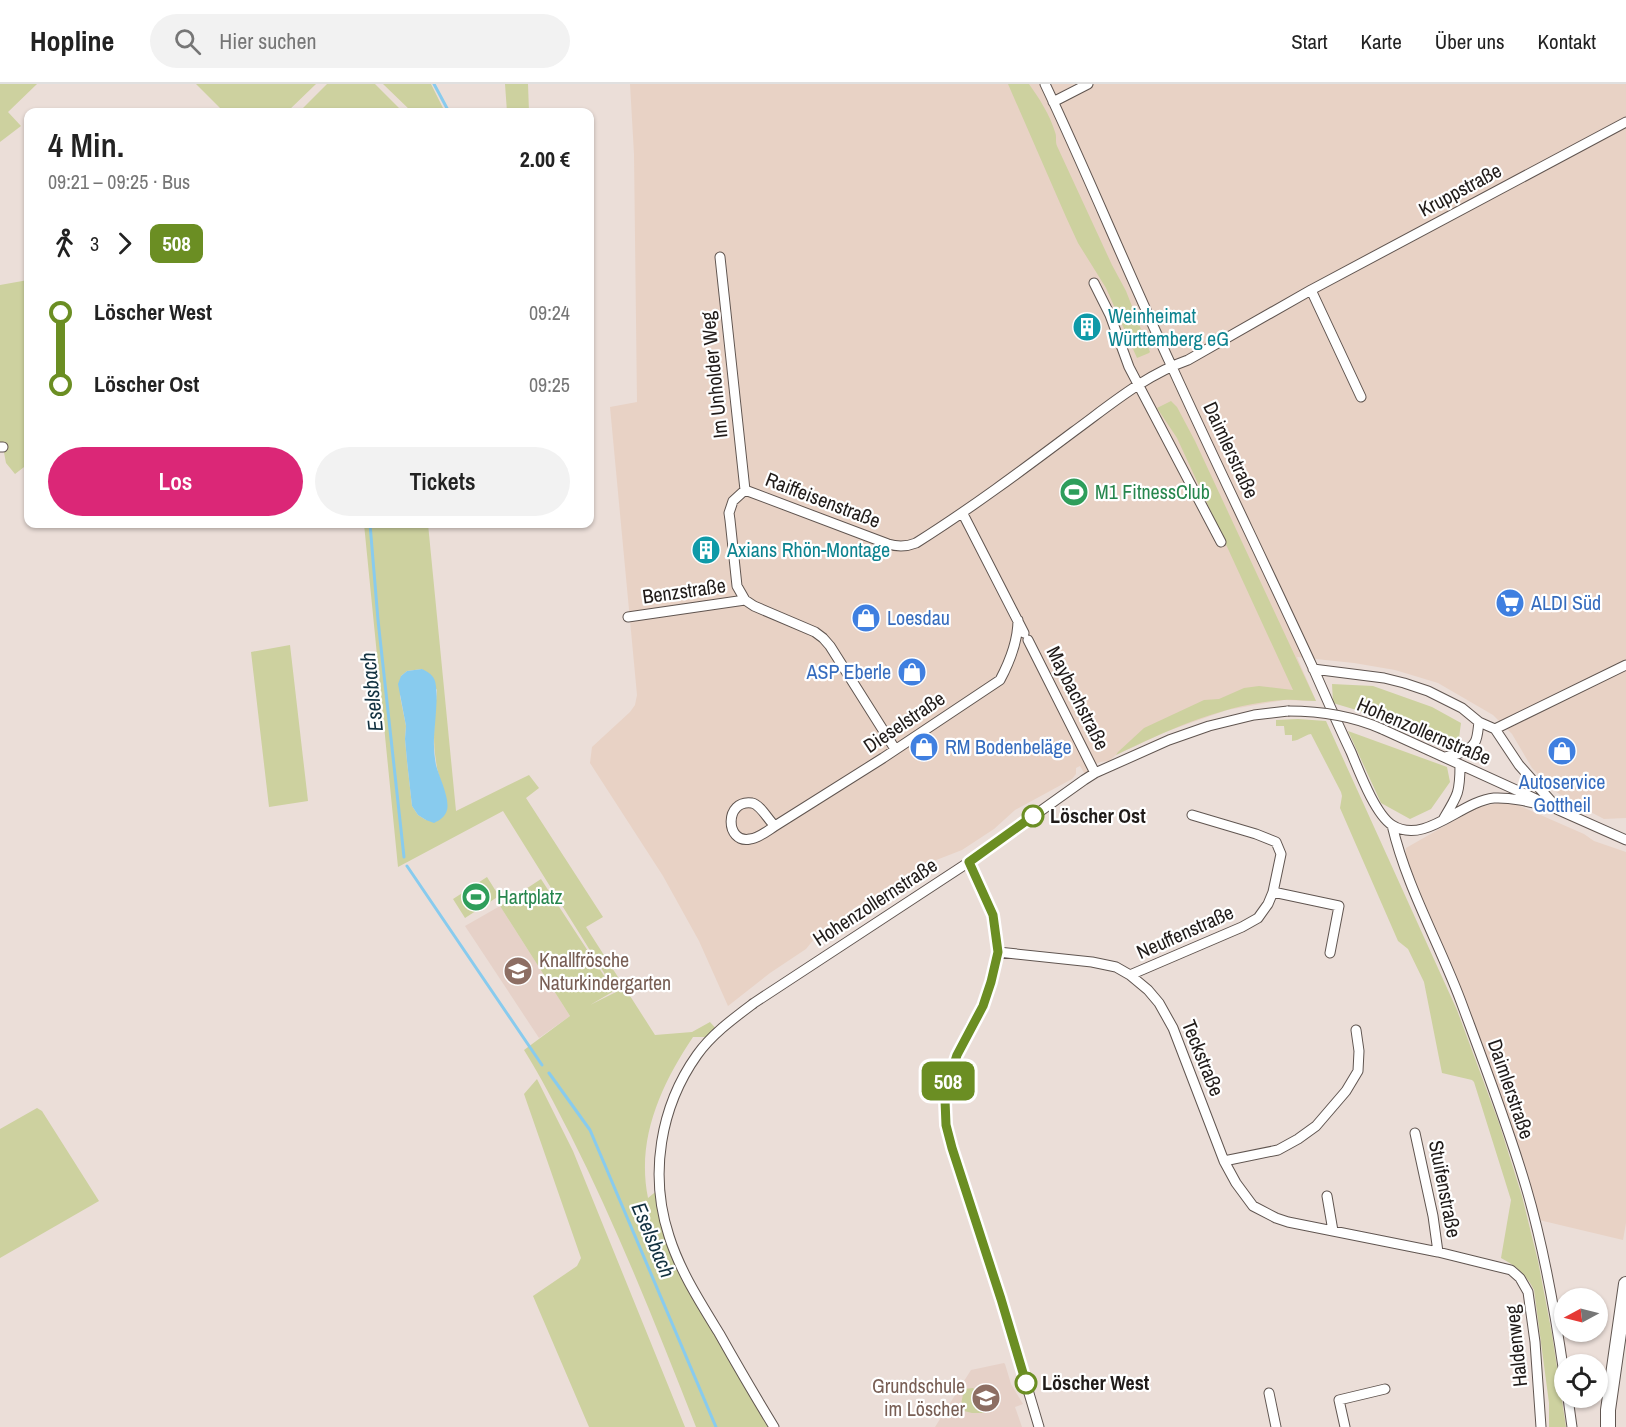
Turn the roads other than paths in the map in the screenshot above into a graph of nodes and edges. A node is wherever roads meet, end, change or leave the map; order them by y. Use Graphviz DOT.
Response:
graph roads {
  1 [pos="1045,84"];
  2 [pos="1088,84"];
  3 [pos="1053,102"];
  4 [pos="1626,122"];
  5 [pos="720,257"];
  6 [pos="1094,283"];
  7 [pos="1311,290"];
  8 [pos="1188,360"];
  9 [pos="1171,366"];
  10 [pos="1138,384"];
  11 [pos="1361,397"];
  12 [pos="744,490"];
  13 [pos="963,514"];
  14 [pos="1221,542"];
  15 [pos="745,600"];
  16 [pos="628,617"];
  17 [pos="1018,621"];
  18 [pos="1626,665"];
  19 [pos="1313,669"];
  20 [pos="1479,722"];
  21 [pos="1495,729"];
  22 [pos="895,749"];
  23 [pos="1445,757"];
  24 [pos="1460,765"];
  25 [pos="1095,773"];
  26 [pos="1558,809"];
  27 [pos="1192,815"];
  28 [pos="1443,819"];
  29 [pos="1392,825"];
  30 [pos="775,826"];
  31 [pos="1626,840"];
  32 [pos="969,862"];
  33 [pos="1273,892"];
  34 [pos="998,952"];
  35 [pos="1330,953"];
  36 [pos="1130,975"];
  37 [pos="1356,1030"];
  38 [pos="1415,1133"];
  39 [pos="1224,1161"];
  40 [pos="1327,1196"];
  41 [pos="1333,1232"];
  42 [pos="1438,1252"];
  43 [pos="1626,1284"];
  44 [pos="1561,1354"];
  45 [pos="1385,1389"];
  46 [pos="1269,1393"];
  47 [pos="1569,1408"];
  48 [pos="774,1427"];
  49 [pos="1039,1427"];
  50 [pos="1276,1427"];
  51 [pos="1345,1427"];
  52 [pos="1541,1427"];
  53 [pos="1572,1427"];
  54 [pos="1608,1427"];
  1 -- 3 [label="street, Daimlerstraße"];
  2 -- 3 [label="street"];
  3 -- 9 [label="street, Daimlerstraße"];
  4 -- 7 [label="street, Kruppstraße"];
  5 -- 12 [label="street, Im Unholder Weg"];
  6 -- 10 [label="street"];
  7 -- 8 [label="street, Kruppstraße"];
  7 -- 11 [label="street"];
  8 -- 9 [label="street, Raiffeisenstraße"];
  9 -- 10 [label="street, Raiffeisenstraße"];
  9 -- 19 [label="street, Daimlerstraße"];
  10 -- 13 [label="street, Raiffeisenstraße"];
  10 -- 14 [label="street"];
  12 -- 13 [label="street, Raiffeisenstraße"];
  12 -- 15 [label="street, Raiffeisenstraße"];
  13 -- 17 [label="street, Maybachstraße"];
  15 -- 16 [label="street, Benzstraße"];
  15 -- 22 [label="street"];
  17 -- 22 [label="street, Dieselstraße"];
  17 -- 25 [label="street, Maybachstraße"];
  18 -- 21 [label="street"];
  19 -- 20 [label="street"];
  19 -- 29 [label="street, Daimlerstraße"];
  20 -- 21 [label="street"];
  20 -- 23 [label="street"];
  21 -- 26 [label="street"];
  22 -- 30 [label="street, Dieselstraße"];
  23 -- 24 [label="street, Hohenzollernstraße"];
  23 -- 25 [label="street, Hohenzollernstraße, bridge"];
  24 -- 26 [label="street, Hohenzollernstraße"];
  24 -- 28 [label="street"];
  25 -- 32 [label="street, Hohenzollernstraße"];
  26 -- 28 [label="street"];
  26 -- 31 [label="street, Hohenzollernstraße"];
  27 -- 33 [label="street, Neuffenstraße"];
  28 -- 29 [label="street"];
  29 -- 44 [label="street, Daimlerstraße"];
  30 -- 30 [label="street, Dieselstraße"];
  32 -- 34 [label="street"];
  32 -- 48 [label="street, Hohenzollernstraße"];
  33 -- 35 [label="street"];
  33 -- 36 [label="street, Neuffenstraße"];
  34 -- 36 [label="street, Teckstraße"];
  34 -- 49 [label="street"];
  36 -- 39 [label="street, Teckstraße"];
  37 -- 39 [label="street"];
  38 -- 42 [label="street, Stuifenstraße"];
  39 -- 41 [label="street, Teckstraße"];
  40 -- 41 [label="street"];
  41 -- 42 [label="street, Teckstraße"];
  42 -- 52 [label="street, Haldenweg"];
  43 -- 54 [label="street"];
  45 -- 51 [label="street"];
  46 -- 50 [label="street"];
  47 -- 53 [label="street"];
}
